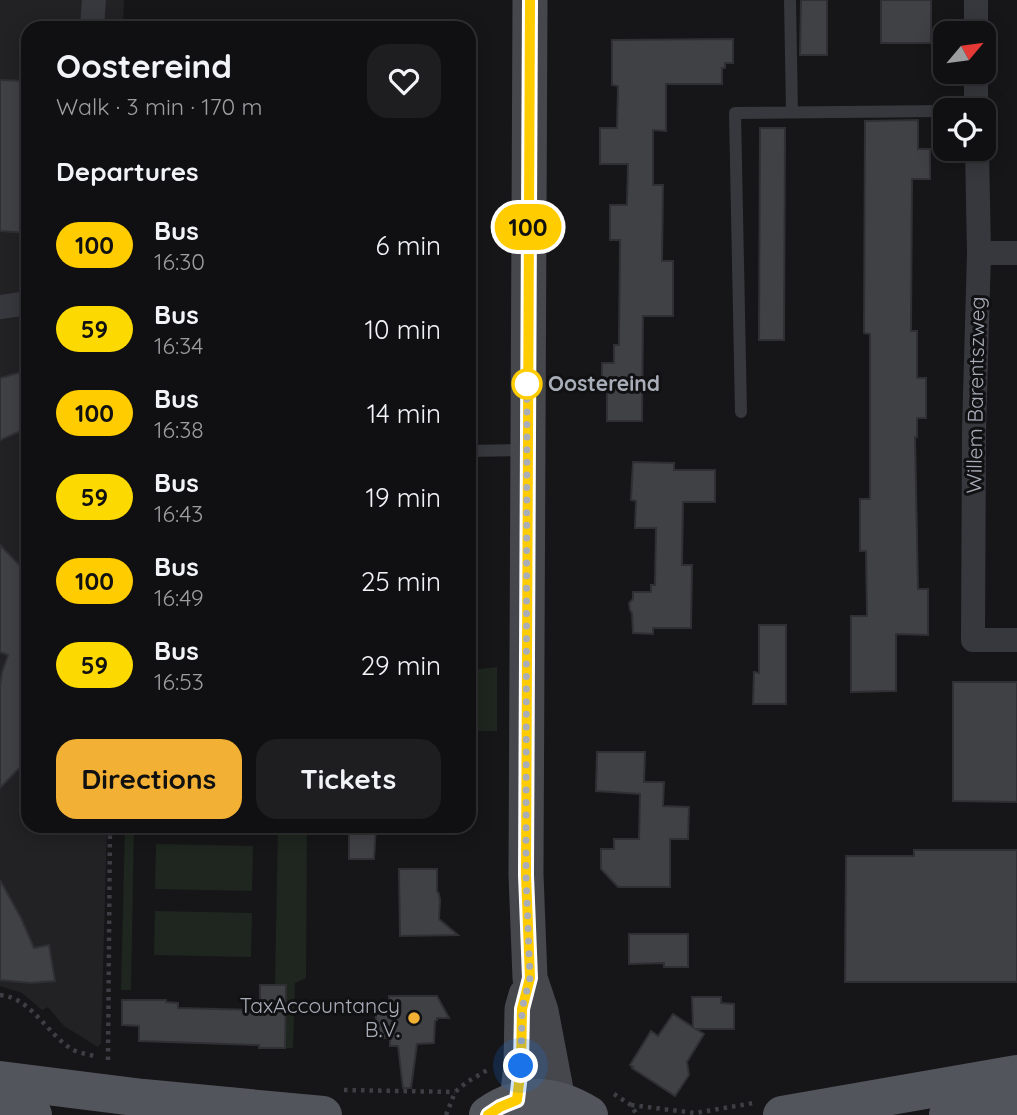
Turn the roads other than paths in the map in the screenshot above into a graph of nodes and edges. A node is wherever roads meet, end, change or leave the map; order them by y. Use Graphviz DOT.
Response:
graph roads {
  1 [pos="94,0"];
  2 [pos="530,0"];
  3 [pos="790,0"];
  4 [pos="976,0"];
  5 [pos="92,21"];
  6 [pos="976,21"];
  7 [pos="933,111"];
  8 [pos="792,112"];
  9 [pos="977,161"];
  10 [pos="979,253"];
  11 [pos="1017,253"];
  12 [pos="21,304"];
  13 [pos="0,307"];
  14 [pos="741,412"];
  15 [pos="527,450"];
  16 [pos="476,451"];
  17 [pos="1017,640"];
  18 [pos="530,978"];
  19 [pos="1017,1074"];
  20 [pos="1,1087"];
  21 [pos="330,1102"];
  22 [pos="1017,1103"];
  23 [pos="574,1107"];
  24 [pos="506,1110"];
  25 [pos="33,1115"];
  26 [pos="782,1115"];
  27 [pos="948,1115"];
  1 -- 5 [label="street"];
  2 -- 15 [label="main road"];
  3 -- 8 [label="lane"];
  4 -- 6 [label="street"];
  7 -- 8 [label="lane"];
  8 -- 14 [label="lane"];
  9 -- 10 [label="street, Willem Barentszweg"];
  10 -- 11 [label="street"];
  10 -- 17 [label="street, Willem Barentszweg"];
  12 -- 13 [label="street"];
  15 -- 16 [label="lane"];
  15 -- 18 [label="main road"];
  18 -- 23 [label="main road"];
  18 -- 24 [label="main road"];
  19 -- 26 [label="main road"];
  20 -- 21 [label="main road"];
  20 -- 25 [label="main road"];
  22 -- 27 [label="main road"];
  23 -- 24 [label="main road"];
}
